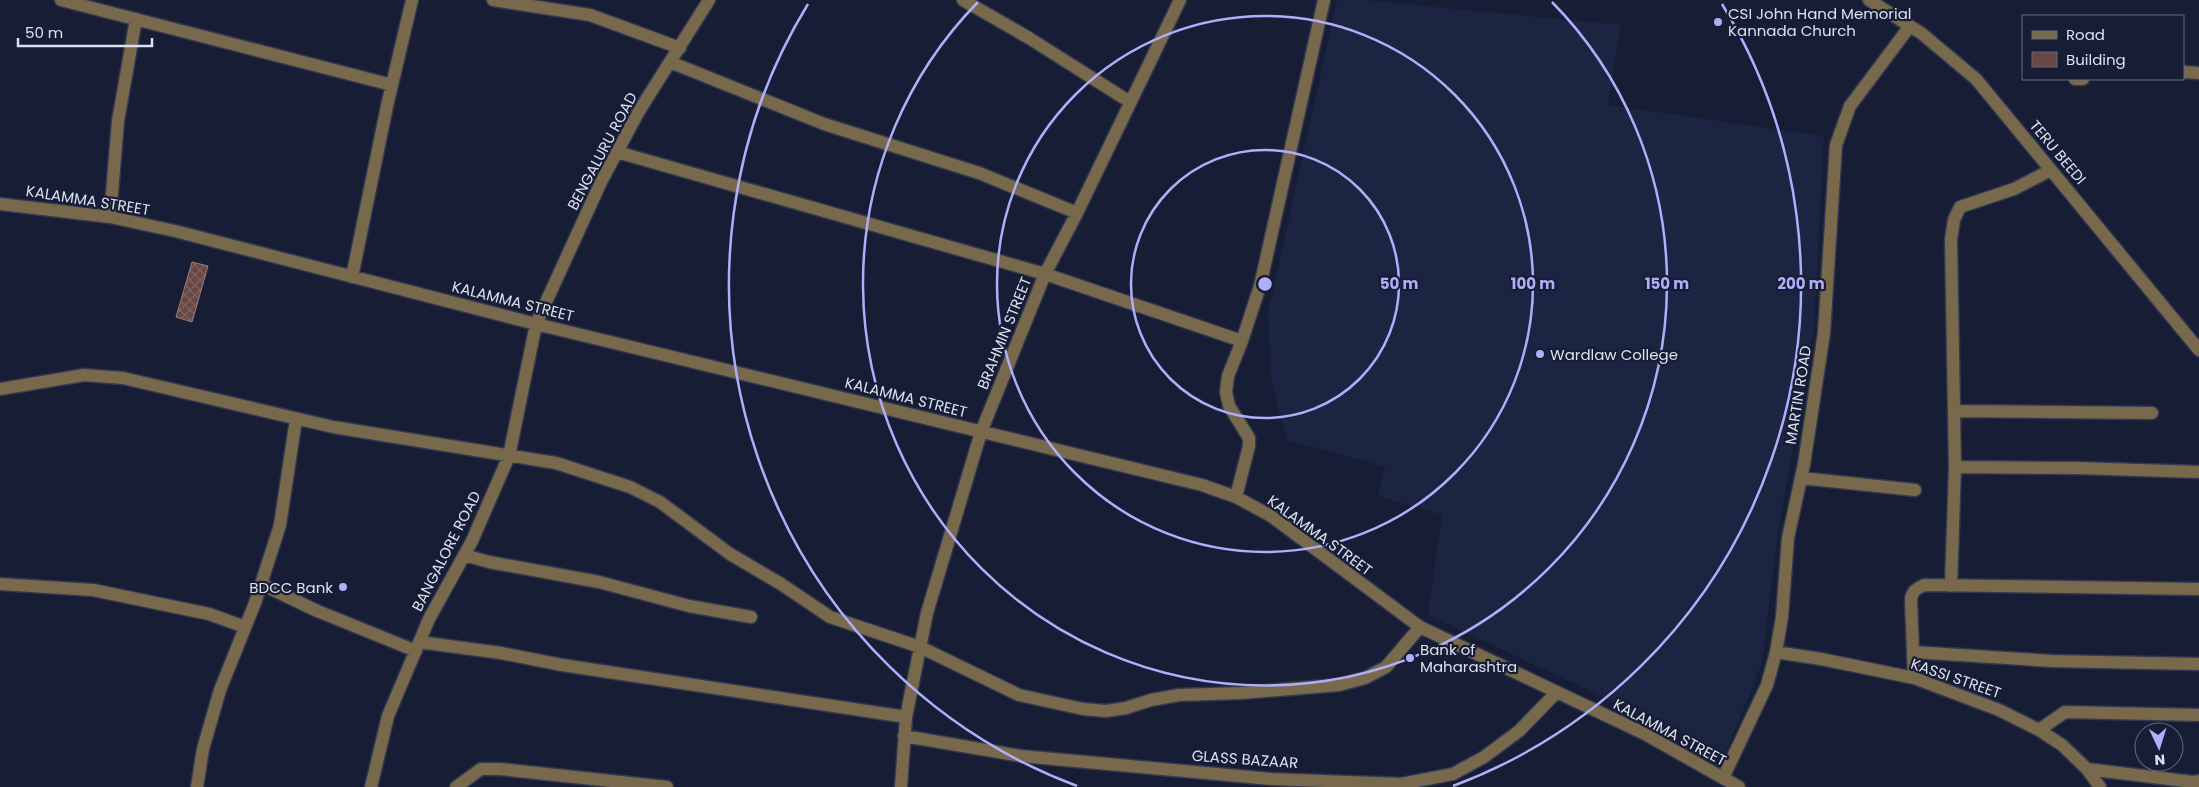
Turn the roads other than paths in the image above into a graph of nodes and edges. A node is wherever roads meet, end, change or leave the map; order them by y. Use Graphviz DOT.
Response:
graph roads {
  1 [pos="61,0"];
  2 [pos="412,0"];
  3 [pos="493,0"];
  4 [pos="709,0"];
  5 [pos="963,0"];
  6 [pos="1180,0"];
  7 [pos="1324,0"];
  8 [pos="1869,0"];
  9 [pos="136,19"];
  10 [pos="1910,26"];
  11 [pos="680,48"];
  12 [pos="670,62"];
  13 [pos="2184,72"];
  14 [pos="2199,73"];
  15 [pos="392,85"];
  16 [pos="1130,102"];
  17 [pos="618,152"];
  18 [pos="2051,170"];
  19 [pos="0,204"];
  20 [pos="1077,213"];
  21 [pos="110,217"];
  22 [pos="1045,274"];
  23 [pos="352,276"];
  24 [pos="536,324"];
  25 [pos="1242,341"];
  26 [pos="2199,350"];
  27 [pos="0,389"];
  28 [pos="1955,411"];
  29 [pos="2152,413"];
  30 [pos="296,419"];
  31 [pos="981,432"];
  32 [pos="509,456"];
  33 [pos="1955,468"];
  34 [pos="2199,472"];
  35 [pos="1801,478"];
  36 [pos="1915,490"];
  37 [pos="1236,497"];
  38 [pos="464,555"];
  39 [pos="0,584"];
  40 [pos="262,584"];
  41 [pos="1951,586"];
  42 [pos="2199,589"];
  43 [pos="751,617"];
  44 [pos="245,627"];
  45 [pos="1420,627"];
  46 [pos="418,646"];
  47 [pos="920,647"];
  48 [pos="1776,652"];
  49 [pos="1913,652"];
  50 [pos="2199,664"];
  51 [pos="1914,678"];
  52 [pos="1556,693"];
  53 [pos="2199,715"];
  54 [pos="906,717"];
  55 [pos="2039,730"];
  56 [pos="904,736"];
  57 [pos="2087,769"];
  58 [pos="1723,778"];
  59 [pos="2199,781"];
  60 [pos="371,786"];
  61 [pos="197,787"];
  62 [pos="385,787"];
  63 [pos="456,787"];
  64 [pos="666,787"];
  65 [pos="901,787"];
  66 [pos="1739,787"];
  67 [pos="2100,787"];
  1 -- 9 [label="street"];
  2 -- 15 [label="street"];
  3 -- 11 [label="street"];
  4 -- 11 [label="street, BENGALURU ROAD"];
  5 -- 16 [label="street"];
  6 -- 16 [label="street, BRAHMIN STREET"];
  7 -- 25 [label="street"];
  8 -- 10 [label="street, TERU BEEDI"];
  9 -- 15 [label="street"];
  9 -- 21 [label="street"];
  10 -- 18 [label="street, TERU BEEDI"];
  10 -- 35 [label="street, MARTIN ROAD"];
  11 -- 12 [label="street, BENGALURU ROAD"];
  12 -- 17 [label="street, BENGALURU ROAD"];
  12 -- 20 [label="street"];
  13 -- 14 [label="street"];
  15 -- 23 [label="street"];
  16 -- 20 [label="street, BRAHMIN STREET"];
  17 -- 22 [label="street"];
  17 -- 24 [label="street, BENGALURU ROAD"];
  18 -- 26 [label="street, TERU BEEDI"];
  18 -- 28 [label="street"];
  19 -- 21 [label="street, KALAMMA STREET"];
  20 -- 22 [label="street, BRAHMIN STREET"];
  21 -- 23 [label="street, KALAMMA STREET"];
  22 -- 25 [label="street"];
  22 -- 31 [label="street, BRAHMIN STREET"];
  23 -- 24 [label="street, KALAMMA STREET"];
  24 -- 31 [label="street, KALAMMA STREET"];
  24 -- 32 [label="street, BANGALORE ROAD"];
  25 -- 37 [label="street"];
  27 -- 30 [label="street"];
  28 -- 29 [label="street"];
  28 -- 33 [label="street"];
  30 -- 32 [label="street"];
  30 -- 40 [label="street"];
  31 -- 37 [label="street, KALAMMA STREET"];
  31 -- 47 [label="street, BRAHMIN STREET"];
  32 -- 38 [label="street, BANGALORE ROAD"];
  32 -- 47 [label="street"];
  33 -- 34 [label="street"];
  33 -- 41 [label="street"];
  35 -- 36 [label="street"];
  35 -- 48 [label="street, MARTIN ROAD"];
  37 -- 45 [label="street, KALAMMA STREET"];
  38 -- 43 [label="street"];
  38 -- 46 [label="street, BANGALORE ROAD"];
  39 -- 44 [label="street"];
  40 -- 44 [label="street"];
  40 -- 46 [label="street"];
  41 -- 42 [label="street"];
  41 -- 49 [label="street"];
  44 -- 61 [label="street"];
  45 -- 47 [label="street"];
  45 -- 52 [label="street, KALAMMA STREET"];
  46 -- 54 [label="street"];
  46 -- 60 [label="street, BANGALORE ROAD"];
  47 -- 54 [label="street, BRAHMIN STREET"];
  48 -- 51 [label="street, KASSI STREET"];
  48 -- 58 [label="street, MARTIN ROAD"];
  49 -- 50 [label="street"];
  49 -- 51 [label="street"];
  51 -- 55 [label="street, KASSI STREET"];
  52 -- 56 [label="street, GLASS BAZAAR"];
  52 -- 58 [label="street, KALAMMA STREET"];
  53 -- 55 [label="street"];
  54 -- 56 [label="street, BRAHMIN STREET"];
  55 -- 57 [label="street, KASSI STREET"];
  56 -- 65 [label="street, BRAHMIN STREET"];
  57 -- 59 [label="street"];
  57 -- 67 [label="street, KASSI STREET"];
  58 -- 66 [label="street, KALAMMA STREET"];
  60 -- 62 [label="street"];
  63 -- 64 [label="street"];
}
